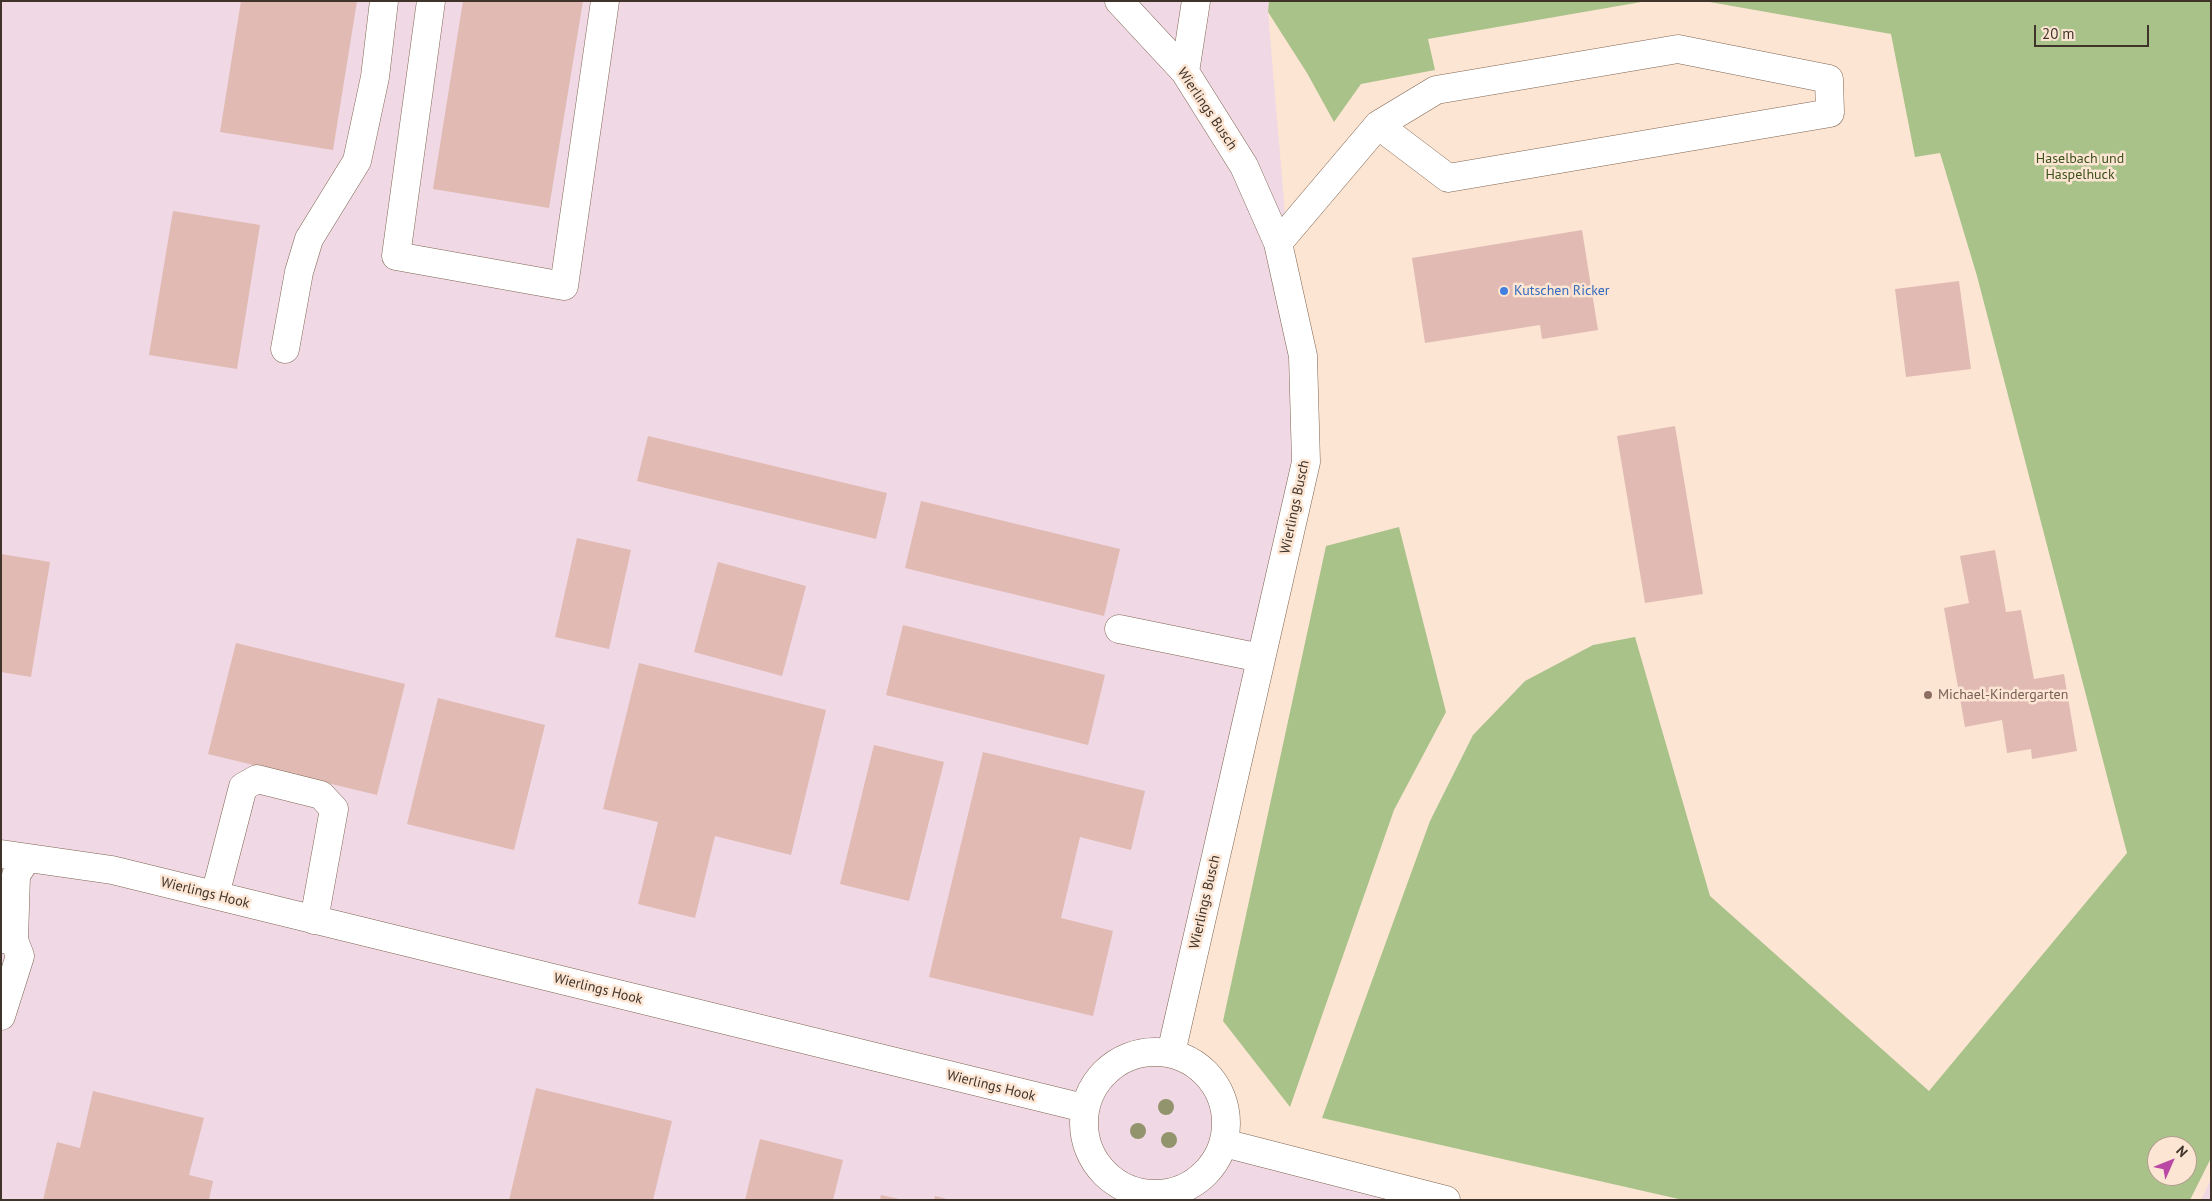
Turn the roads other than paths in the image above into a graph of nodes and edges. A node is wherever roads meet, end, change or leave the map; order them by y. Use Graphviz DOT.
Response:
graph roads {
  1 [pos="384,1"];
  2 [pos="431,1"];
  3 [pos="604,1"];
  4 [pos="1119,1"];
  5 [pos="1196,1"];
  6 [pos="1185,72"];
  7 [pos="1378,126"];
  8 [pos="1278,243"];
  9 [pos="285,349"];
  10 [pos="1119,628"];
  11 [pos="1261,658"];
  12 [pos="14,856"];
  13 [pos="215,896"];
  14 [pos="314,920"];
  15 [pos="8,939"];
  16 [pos="1,1016"];
  17 [pos="1171,1053"];
  18 [pos="1084,1108"];
  19 [pos="1224,1143"];
  20 [pos="1134,1196"];
  21 [pos="1446,1200"];
  1 -- 9 [label="street"];
  2 -- 3 [label="street"];
  4 -- 6 [label="street, Wierlings Busch"];
  5 -- 6 [label="street"];
  6 -- 8 [label="street, Wierlings Busch"];
  7 -- 7 [label="street"];
  7 -- 8 [label="street"];
  8 -- 11 [label="street, Wierlings Busch"];
  10 -- 11 [label="street"];
  11 -- 17 [label="street, Wierlings Busch"];
  12 -- 13 [label="street, Wierlings Hook"];
  12 -- 15 [label="street"];
  13 -- 14 [label="street, Wierlings Hook"];
  13 -- 14 [label="street"];
  14 -- 18 [label="street, Wierlings Hook"];
  15 -- 16 [label="street"];
  17 -- 18 [label="street"];
  17 -- 19 [label="street"];
  18 -- 20 [label="street"];
  19 -- 20 [label="street"];
  19 -- 21 [label="street"];
}
